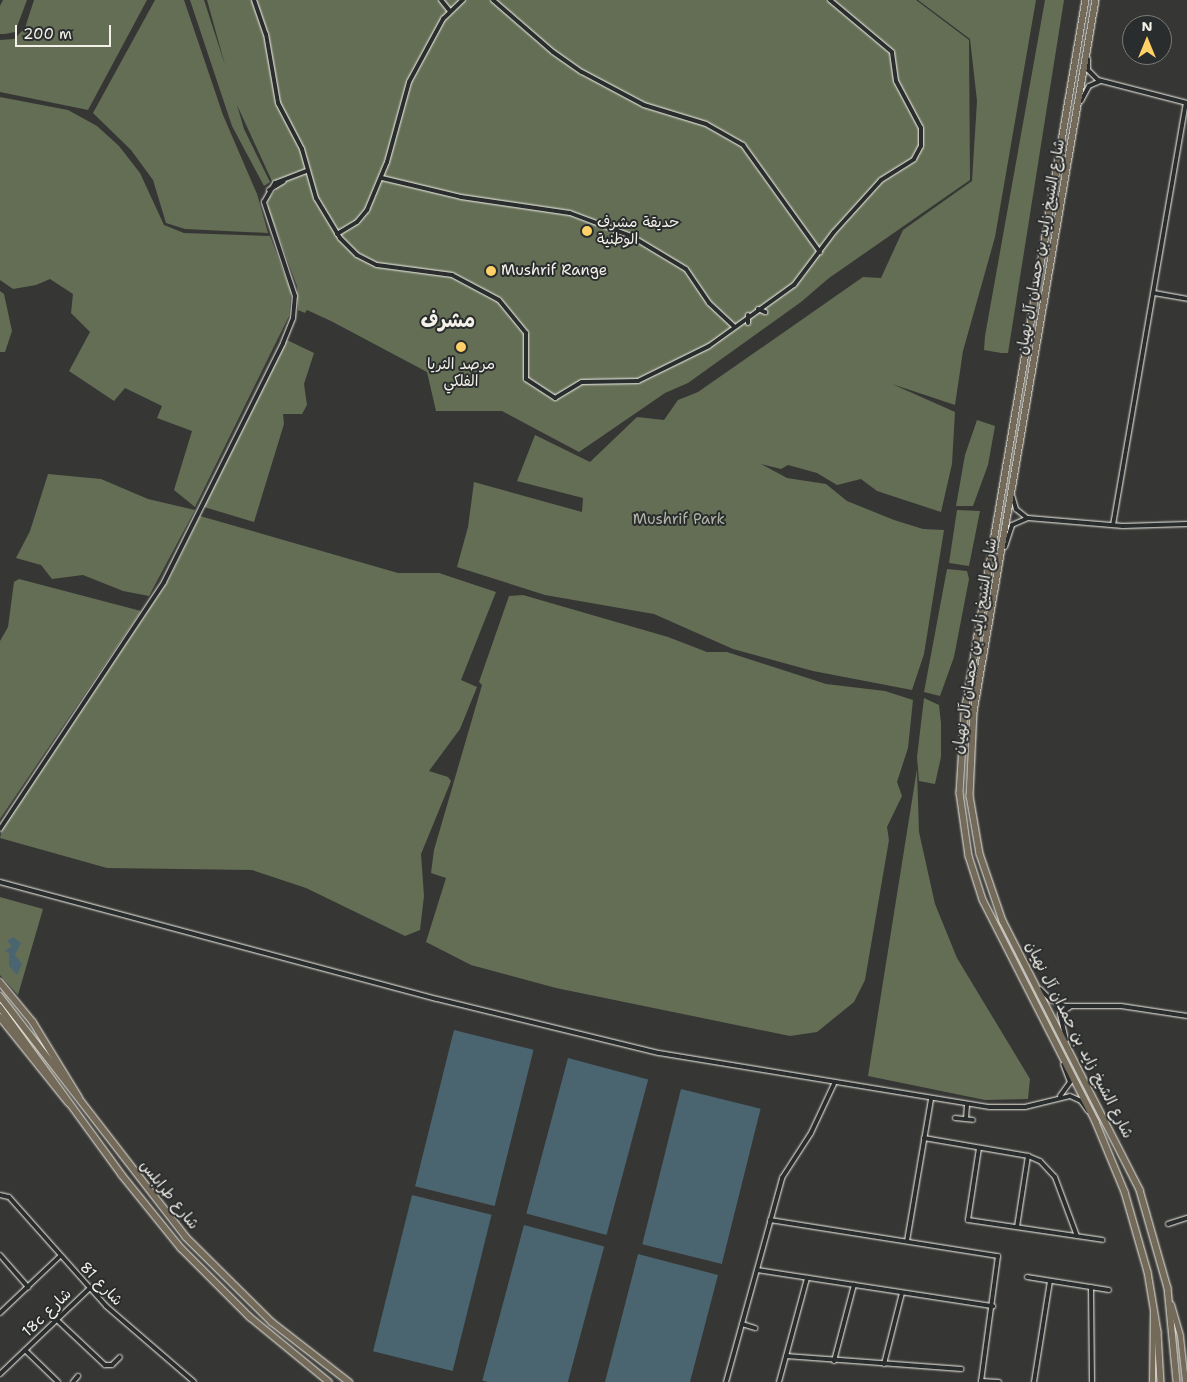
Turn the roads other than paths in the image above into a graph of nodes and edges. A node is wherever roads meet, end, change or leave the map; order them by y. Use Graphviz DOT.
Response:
graph roads {
  1 [pos="254,0"];
  2 [pos="440,0"];
  3 [pos="463,0"];
  4 [pos="493,0"];
  5 [pos="830,0"];
  6 [pos="1086,0"];
  7 [pos="1096,0"];
  8 [pos="450,11"];
  9 [pos="1088,46"];
  10 [pos="1102,82"];
  11 [pos="1187,103"];
  12 [pos="1075,119"];
  13 [pos="307,171"];
  14 [pos="382,178"];
  15 [pos="337,234"];
  16 [pos="820,252"];
  17 [pos="1154,293"];
  18 [pos="1187,299"];
  19 [pos="758,309"];
  20 [pos="765,312"];
  21 [pos="748,315"];
  22 [pos="748,324"];
  23 [pos="734,326"];
  24 [pos="1012,492"];
  25 [pos="1028,518"];
  26 [pos="1187,524"];
  27 [pos="1113,525"];
  28 [pos="1000,559"];
  29 [pos="0,829"];
  30 [pos="0,882"];
  31 [pos="0,982"];
  32 [pos="1038,987"];
  33 [pos="0,996"];
  34 [pos="1071,1006"];
  35 [pos="0,1007"];
  36 [pos="1187,1016"];
  37 [pos="0,1017"];
  38 [pos="1066,1040"];
  39 [pos="1060,1052"];
  40 [pos="834,1084"];
  41 [pos="1059,1097"];
  42 [pos="80,1098"];
  43 [pos="931,1099"];
  44 [pos="70,1104"];
  45 [pos="967,1104"];
  46 [pos="954,1118"];
  47 [pos="966,1119"];
  48 [pos="973,1120"];
  49 [pos="1096,1122"];
  50 [pos="924,1138"];
  51 [pos="979,1148"];
  52 [pos="1028,1156"];
  53 [pos="0,1195"];
  54 [pos="1187,1218"];
  55 [pos="770,1220"];
  56 [pos="1168,1224"];
  57 [pos="1017,1228"];
  58 [pos="1077,1236"];
  59 [pos="1102,1240"];
  60 [pos="908,1241"];
  61 [pos="0,1255"];
  62 [pos="60,1256"];
  63 [pos="757,1270"];
  64 [pos="1027,1277"];
  65 [pos="807,1278"];
  66 [pos="1050,1280"];
  67 [pos="854,1286"];
  68 [pos="28,1287"];
  69 [pos="1091,1287"];
  70 [pos="89,1289"];
  71 [pos="1109,1290"];
  72 [pos="902,1293"];
  73 [pos="1170,1301"];
  74 [pos="1154,1303"];
  75 [pos="993,1306"];
  76 [pos="0,1313"];
  77 [pos="57,1320"];
  78 [pos="742,1324"];
  79 [pos="755,1328"];
  80 [pos="25,1350"];
  81 [pos="786,1356"];
  82 [pos="120,1357"];
  83 [pos="834,1361"];
  84 [pos="884,1364"];
  85 [pos="962,1370"];
  86 [pos="0,1374"];
  87 [pos="78,1376"];
  88 [pos="981,1381"];
  89 [pos="58,1382"];
  90 [pos="73,1382"];
  91 [pos="194,1382"];
  92 [pos="329,1382"];
  93 [pos="349,1382"];
  94 [pos="726,1382"];
  95 [pos="779,1382"];
  96 [pos="999,1382"];
  97 [pos="1034,1382"];
  98 [pos="1092,1382"];
  99 [pos="1152,1382"];
  100 [pos="1161,1382"];
  101 [pos="1177,1382"];
  102 [pos="1185,1382"];
  1 -- 13 [label="street"];
  2 -- 8 [label="street"];
  3 -- 8 [label="street"];
  4 -- 16 [label="street"];
  5 -- 16 [label="street"];
  6 -- 39 [label="highway, شارع الشيخ زايد بن حمدان آل نهيان"];
  7 -- 9 [label="highway, شارع الشيخ زايد بن حمدان آل نهيان"];
  8 -- 14 [label="street"];
  9 -- 10 [label="street"];
  9 -- 12 [label="highway, شارع الشيخ زايد بن حمدان آل نهيان"];
  10 -- 11 [label="street"];
  10 -- 12 [label="street"];
  11 -- 17 [label="street"];
  12 -- 24 [label="highway, شارع الشيخ زايد بن حمدان آل نهيان"];
  13 -- 15 [label="street"];
  13 -- 29 [label="street"];
  14 -- 15 [label="street"];
  14 -- 23 [label="street"];
  15 -- 23 [label="street"];
  16 -- 19 [label="street"];
  17 -- 18 [label="street"];
  17 -- 27 [label="street"];
  19 -- 20 [label="street"];
  19 -- 21 [label="street"];
  21 -- 22 [label="street"];
  21 -- 23 [label="street"];
  24 -- 25 [label="street"];
  24 -- 28 [label="highway, شارع الشيخ زايد بن حمدان آل نهيان"];
  25 -- 27 [label="street"];
  25 -- 28 [label="street"];
  26 -- 27 [label="street"];
  28 -- 32 [label="highway, شارع الشيخ زايد بن حمدان آل نهيان"];
  30 -- 40 [label="street"];
  31 -- 42 [label="highway"];
  32 -- 34 [label="street"];
  32 -- 38 [label="highway, شارع الشيخ زايد بن حمدان آل نهيان"];
  33 -- 42 [label="highway, شارع طرابلس"];
  34 -- 36 [label="street"];
  34 -- 38 [label="street"];
  35 -- 44 [label="highway, شارع طرابلس"];
  37 -- 44 [label="highway"];
  38 -- 73 [label="highway, شارع الشيخ زايد بن حمدان آل نهيان"];
  39 -- 41 [label="street"];
  39 -- 49 [label="highway, شارع الشيخ زايد بن حمدان آل نهيان"];
  40 -- 43 [label="street"];
  40 -- 55 [label="street"];
  41 -- 45 [label="street"];
  41 -- 49 [label="street"];
  42 -- 93 [label="highway, شارع طرابلس"];
  43 -- 45 [label="street"];
  43 -- 50 [label="street"];
  44 -- 92 [label="highway, شارع طرابلس"];
  45 -- 47 [label="street"];
  46 -- 47 [label="street"];
  47 -- 48 [label="street"];
  49 -- 74 [label="highway, شارع الشيخ زايد بن حمدان آل نهيان"];
  50 -- 51 [label="street"];
  50 -- 60 [label="street"];
  51 -- 52 [label="street"];
  51 -- 57 [label="street"];
  52 -- 57 [label="street"];
  52 -- 58 [label="street"];
  53 -- 62 [label="street, شارع 81"];
  54 -- 56 [label="street"];
  55 -- 60 [label="street"];
  55 -- 63 [label="street"];
  57 -- 58 [label="street"];
  58 -- 59 [label="street"];
  60 -- 75 [label="street"];
  61 -- 68 [label="street"];
  62 -- 68 [label="street"];
  62 -- 70 [label="street, شارع 81"];
  63 -- 65 [label="street"];
  63 -- 78 [label="street"];
  64 -- 66 [label="street"];
  65 -- 67 [label="street"];
  65 -- 81 [label="street"];
  66 -- 69 [label="street"];
  66 -- 97 [label="street"];
  67 -- 72 [label="street"];
  67 -- 83 [label="street"];
  68 -- 76 [label="street"];
  69 -- 71 [label="street"];
  69 -- 98 [label="street"];
  70 -- 77 [label="street, 18c شارع"];
  70 -- 91 [label="street, شارع 81"];
  72 -- 75 [label="street"];
  72 -- 84 [label="street"];
  73 -- 101 [label="highway, شارع الشيخ زايد بن حمدان آل نهيان"];
  73 -- 102 [label="main road"];
  74 -- 99 [label="main road"];
  74 -- 100 [label="highway, شارع الشيخ زايد بن حمدان آل نهيان"];
  75 -- 88 [label="street"];
  77 -- 80 [label="street, 18c شارع"];
  77 -- 82 [label="street"];
  78 -- 79 [label="street"];
  78 -- 94 [label="street"];
  80 -- 86 [label="street, 18c شارع"];
  80 -- 89 [label="street"];
  81 -- 83 [label="street"];
  81 -- 95 [label="street"];
  83 -- 84 [label="street"];
  84 -- 85 [label="street"];
  87 -- 90 [label="street"];
  88 -- 96 [label="street"];
}
